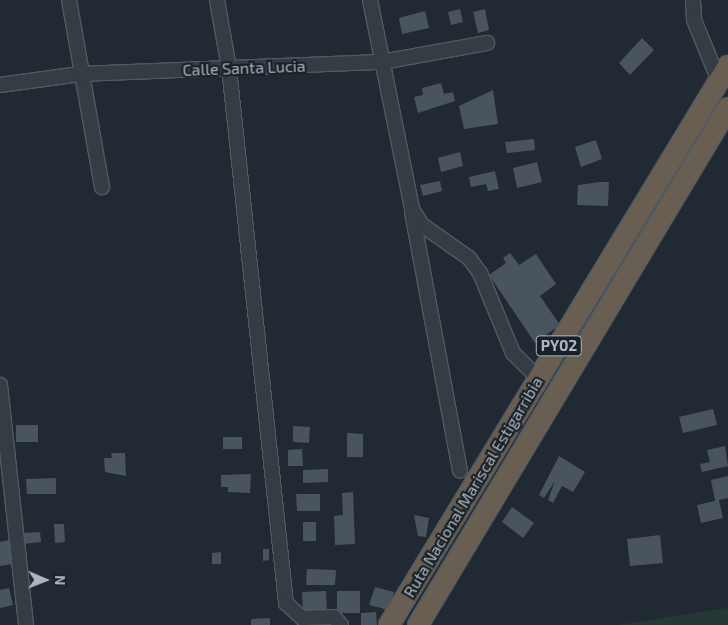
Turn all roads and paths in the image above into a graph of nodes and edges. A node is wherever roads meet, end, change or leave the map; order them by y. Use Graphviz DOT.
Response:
graph roads {
  1 [pos="69,0"];
  2 [pos="218,0"];
  3 [pos="370,0"];
  4 [pos="693,0"];
  5 [pos="487,42"];
  6 [pos="382,62"];
  7 [pos="229,68"];
  8 [pos="80,74"];
  9 [pos="723,74"];
  10 [pos="0,85"];
  11 [pos="728,108"];
  12 [pos="102,187"];
  13 [pos="412,209"];
  14 [pos="539,379"];
  15 [pos="0,385"];
  16 [pos="460,471"];
  17 [pos="26,625"];
  18 [pos="341,625"];
  19 [pos="389,625"];
  20 [pos="418,625"];
  1 -- 8 [label="street"];
  2 -- 7 [label="street"];
  3 -- 6 [label="street"];
  4 -- 9 [label="street"];
  5 -- 6 [label="street, Calle Santa Lucia"];
  6 -- 7 [label="street, Calle Santa Lucia"];
  6 -- 13 [label="street"];
  7 -- 8 [label="street, Calle Santa Lucia"];
  7 -- 18 [label="street"];
  8 -- 10 [label="street, Calle Santa Lucia"];
  8 -- 12 [label="street"];
  9 -- 14 [label="highway, Ruta Nacional Mariscal Estigarribia / PY02"];
  11 -- 20 [label="highway, Ruta Nacional Mariscal Estigarribia / PY02"];
  13 -- 14 [label="street"];
  13 -- 16 [label="street"];
  14 -- 19 [label="highway, Ruta Nacional Mariscal Estigarribia / PY02"];
  15 -- 17 [label="street"];
}
